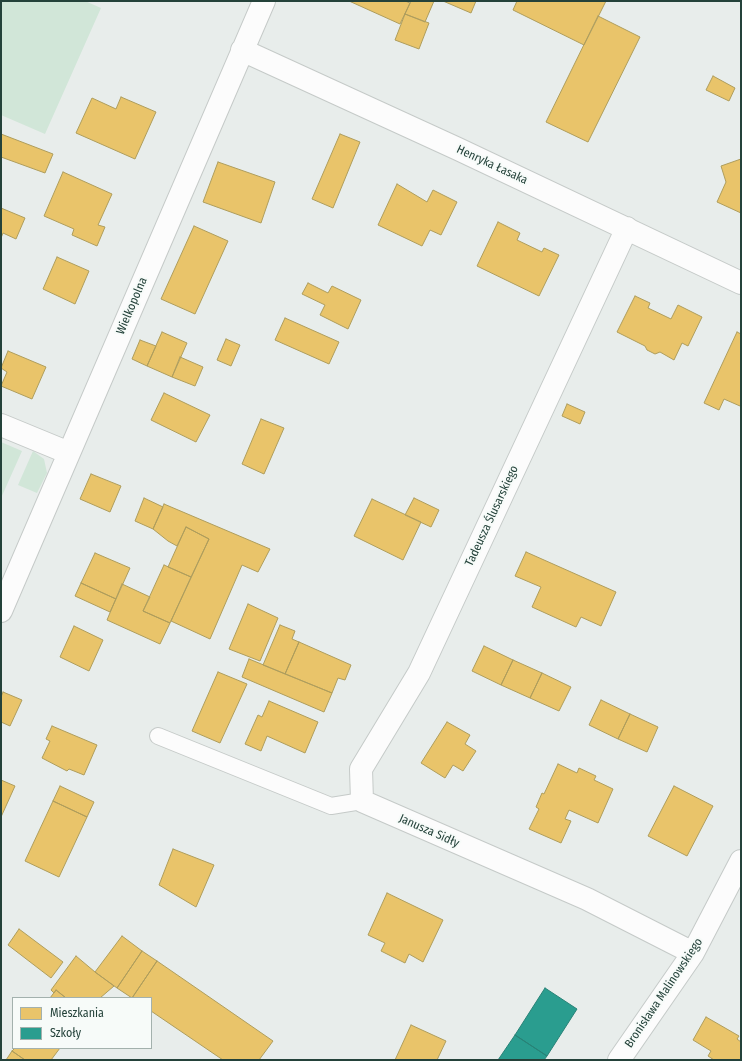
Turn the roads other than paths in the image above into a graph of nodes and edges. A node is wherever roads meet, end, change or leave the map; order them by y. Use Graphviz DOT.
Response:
graph roads {
  1 [pos="264,1"];
  2 [pos="242,50"];
  3 [pos="627,228"];
  4 [pos="741,283"];
  5 [pos="1,425"];
  6 [pos="69,453"];
  7 [pos="1,611"];
  8 [pos="158,736"];
  9 [pos="362,801"];
  10 [pos="741,862"];
  11 [pos="693,952"];
  12 [pos="619,1060"];
  1 -- 2 [label="street, Wielkopolna"];
  2 -- 3 [label="street, Henryka Łasaka"];
  2 -- 6 [label="street, Wielkopolna"];
  3 -- 4 [label="street, Henryka Łasaka"];
  3 -- 9 [label="street, Tadeusza Ślusarskiego"];
  5 -- 6 [label="street"];
  6 -- 7 [label="street, Wielkopolna"];
  8 -- 9 [label="lane"];
  9 -- 11 [label="street, Janusza Sidły"];
  10 -- 11 [label="street, Bronisława Malinowskiego"];
  11 -- 12 [label="street, Bronisława Malinowskiego"];
}
